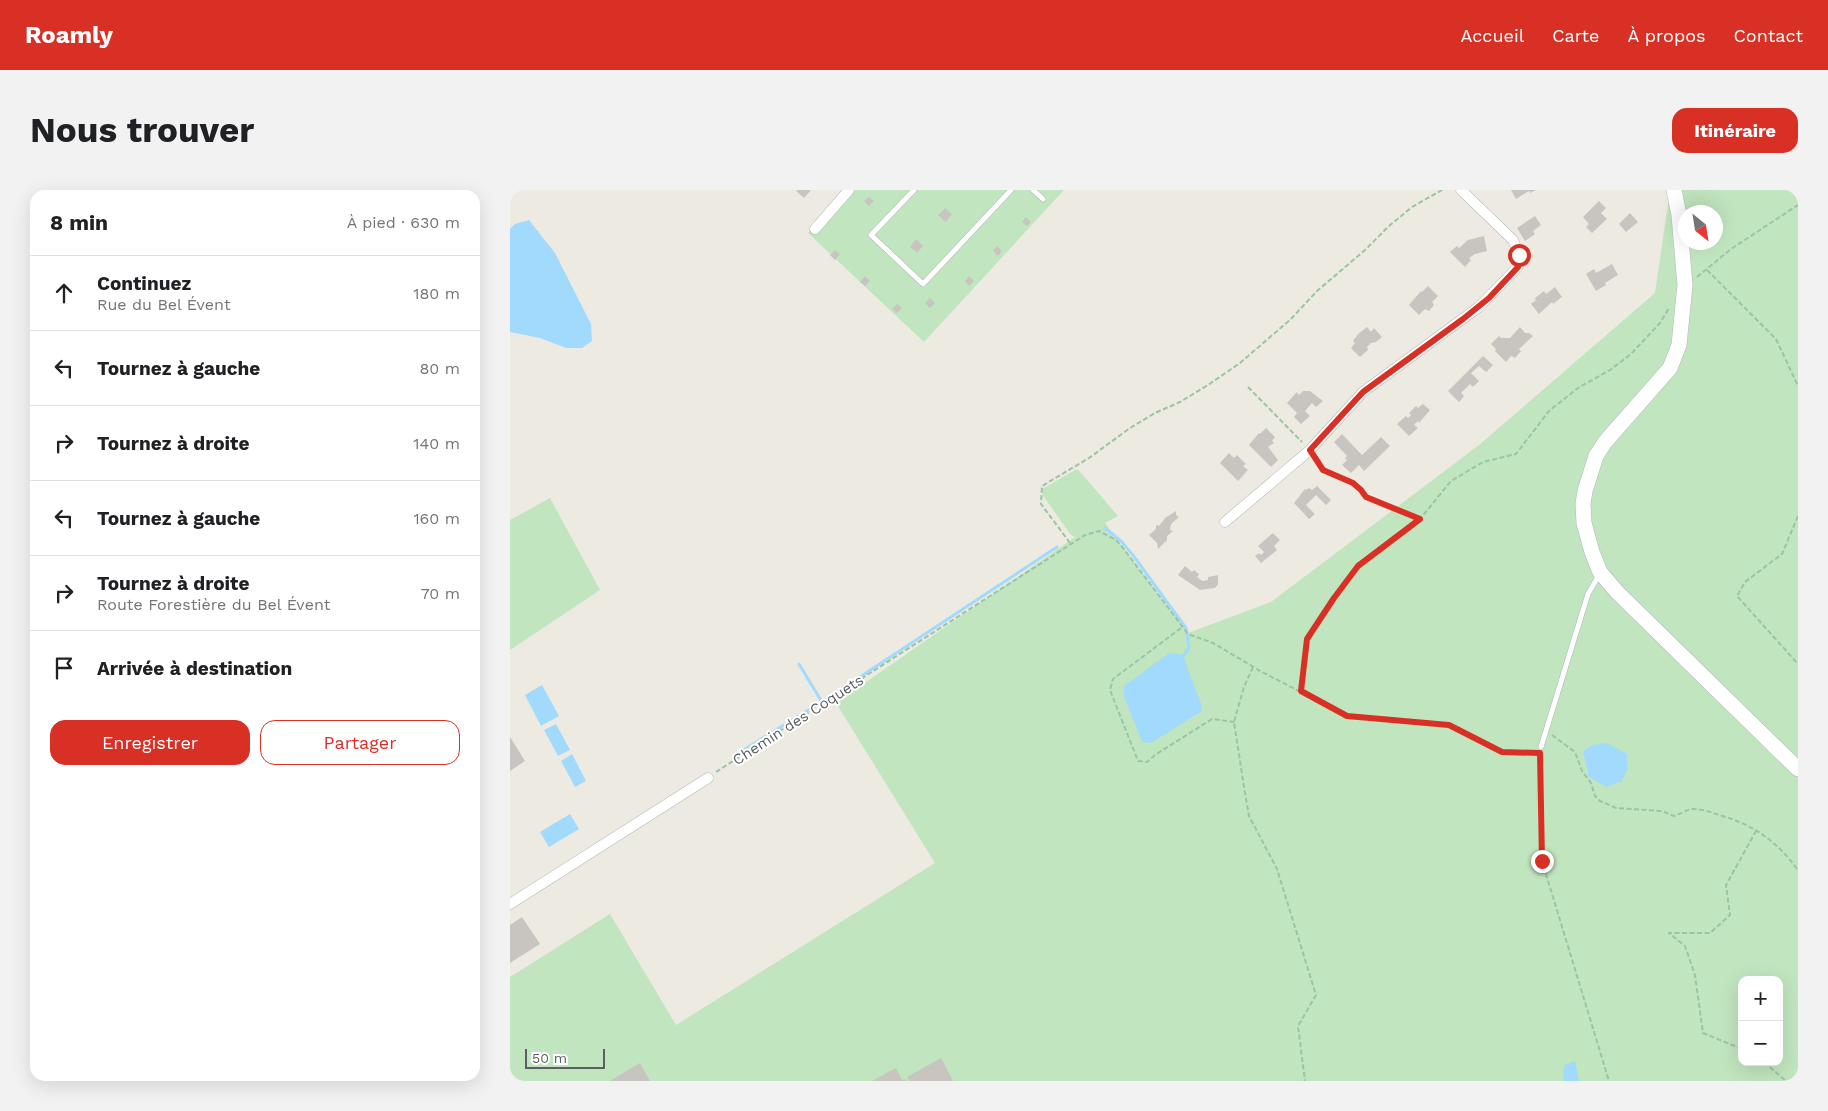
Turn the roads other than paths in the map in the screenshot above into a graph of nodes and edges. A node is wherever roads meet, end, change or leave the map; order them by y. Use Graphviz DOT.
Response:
graph roads {
  1 [pos="849,190"];
  2 [pos="914,190"];
  3 [pos="1011,190"];
  4 [pos="1033,190"];
  5 [pos="1462,190"];
  6 [pos="1674,190"];
  7 [pos="1043,199"];
  8 [pos="815,229"];
  9 [pos="1225,522"];
  10 [pos="1600,572"];
  11 [pos="1540,750"];
  12 [pos="1798,769"];
  13 [pos="708,778"];
  14 [pos="510,904"];
  1 -- 8 [label="street"];
  2 -- 3 [label="lane"];
  4 -- 7 [label="lane"];
  5 -- 9 [label="street"];
  6 -- 10 [label="main road"];
  10 -- 11 [label="lane"];
  10 -- 12 [label="main road"];
  13 -- 14 [label="street"];
}
